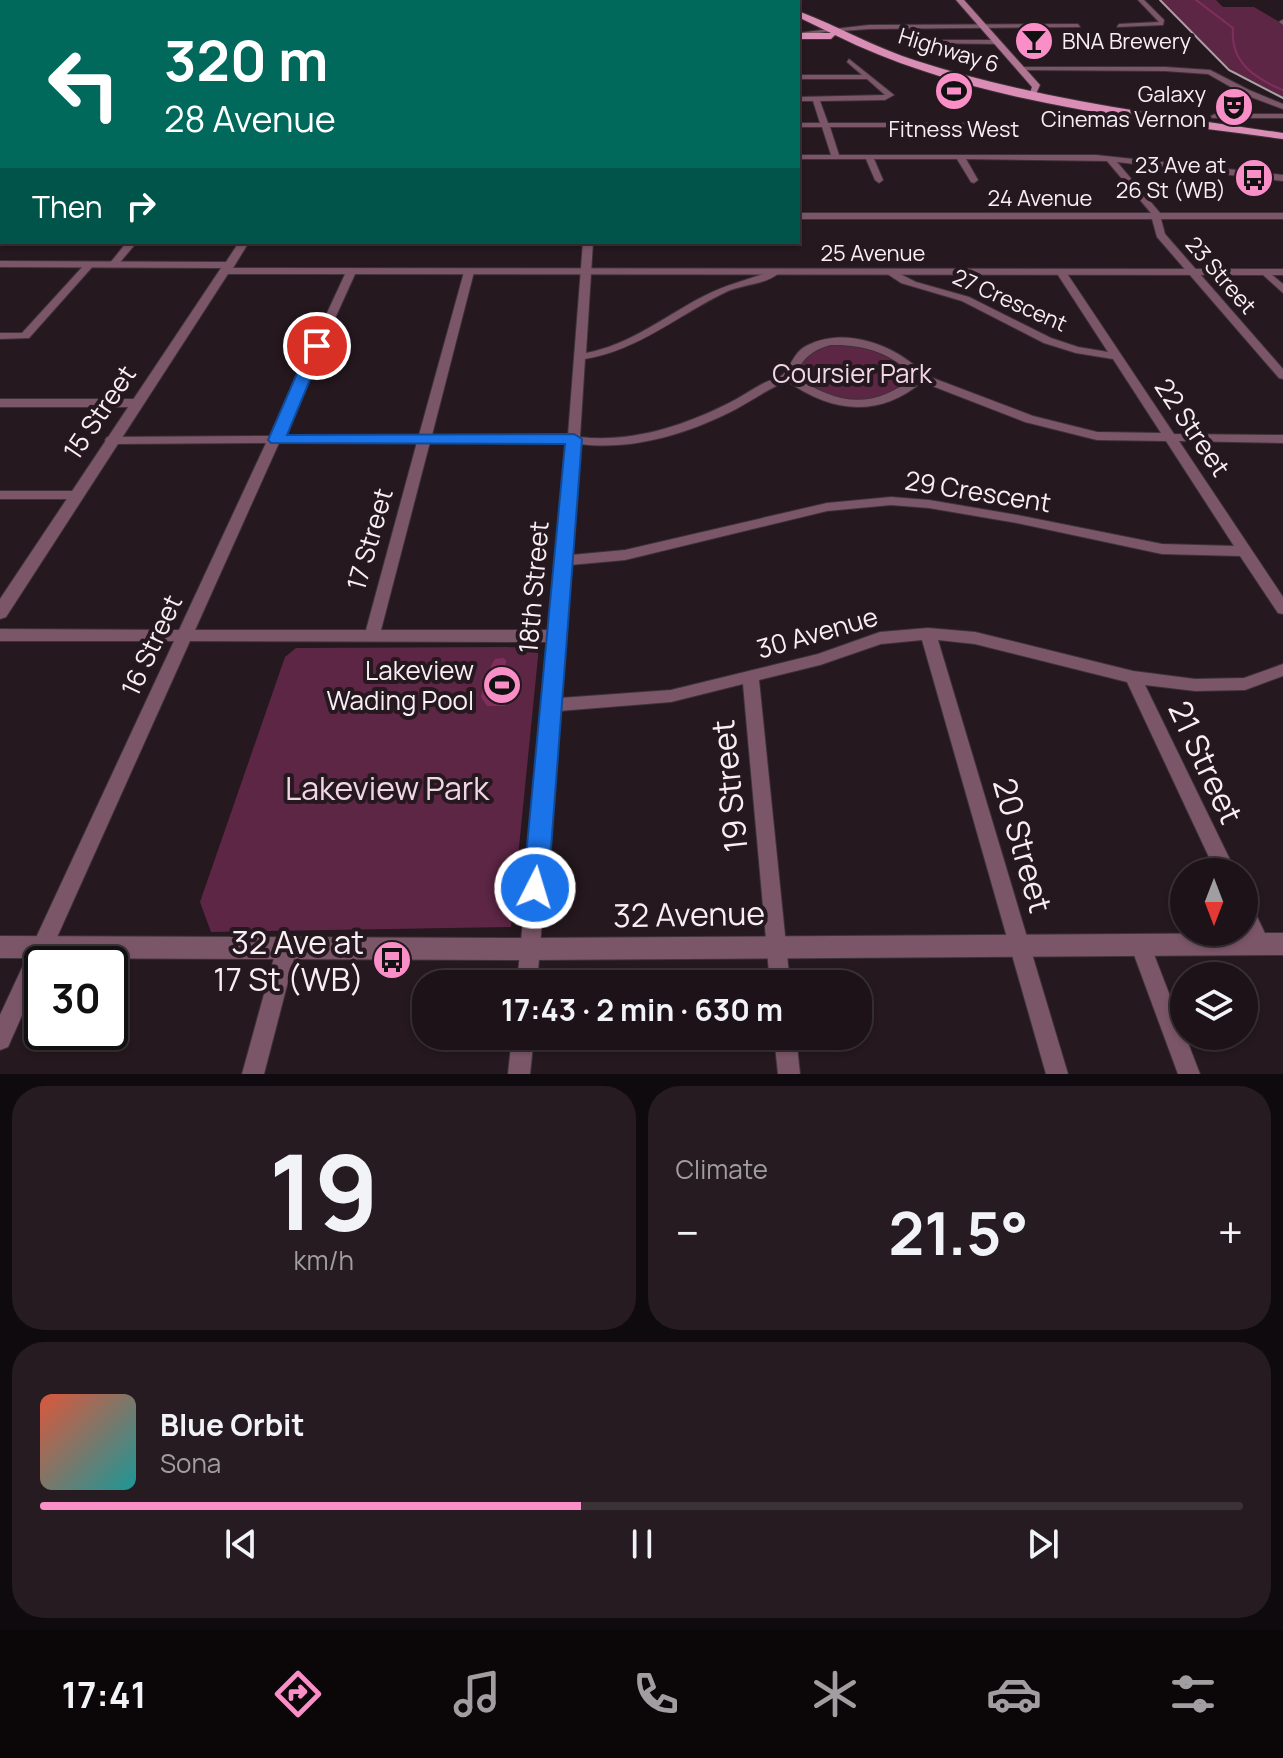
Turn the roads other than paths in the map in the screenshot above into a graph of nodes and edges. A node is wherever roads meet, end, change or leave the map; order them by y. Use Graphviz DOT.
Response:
graph roads {
  1 [pos="960,0"];
  2 [pos="1141,0"];
  3 [pos="803,17"];
  4 [pos="983,26"];
  5 [pos="1078,26"];
  6 [pos="1119,26"];
  7 [pos="854,27"];
  8 [pos="828,30"];
  9 [pos="800,34"];
  10 [pos="800,35"];
  11 [pos="800,35"];
  12 [pos="917,42"];
  13 [pos="997,42"];
  14 [pos="858,43"];
  15 [pos="849,61"];
  16 [pos="1043,69"];
  17 [pos="1027,75"];
  18 [pos="800,77"];
  19 [pos="867,77"];
  20 [pos="999,86"];
  21 [pos="1032,94"];
  22 [pos="800,99"];
  23 [pos="816,99"];
  24 [pos="1083,105"];
  25 [pos="1283,107"];
  26 [pos="1215,116"];
  27 [pos="1283,116"];
  28 [pos="800,125"];
  29 [pos="825,125"];
  30 [pos="985,125"];
  31 [pos="1283,136"];
  32 [pos="800,157"];
  33 [pos="836,157"];
  34 [pos="869,157"];
  35 [pos="960,157"];
  36 [pos="1109,158"];
  37 [pos="1283,178"];
  38 [pos="879,180"];
  39 [pos="974,180"];
  40 [pos="800,216"];
  41 [pos="1283,216"];
  42 [pos="1157,217"];
  43 [pos="130,244"];
  44 [pos="243,244"];
  45 [pos="588,244"];
  46 [pos="0,264"];
  47 [pos="89,265"];
  48 [pos="113,265"];
  49 [pos="226,268"];
  50 [pos="351,272"];
  51 [pos="469,272"];
  52 [pos="586,272"];
  53 [pos="1061,272"];
  54 [pos="1191,272"];
  55 [pos="1265,272"];
  56 [pos="1283,272"];
  57 [pos="774,273"];
  58 [pos="891,273"];
  59 [pos="1283,290"];
  60 [pos="0,336"];
  61 [pos="1116,356"];
  62 [pos="580,357"];
  63 [pos="1283,376"];
  64 [pos="789,377"];
  65 [pos="921,377"];
  66 [pos="0,403"];
  67 [pos="136,403"];
  68 [pos="426,439"];
  69 [pos="574,439"];
  70 [pos="1173,439"];
  71 [pos="1283,439"];
  72 [pos="111,440"];
  73 [pos="277,440"];
  74 [pos="0,495"];
  75 [pos="75,495"];
  76 [pos="1246,551"];
  77 [pos="563,561"];
  78 [pos="1283,609"];
  79 [pos="0,613"];
  80 [pos="187,634"];
  81 [pos="928,634"];
  82 [pos="0,635"];
  83 [pos="372,635"];
  84 [pos="557,636"];
  85 [pos="1283,670"];
  86 [pos="1133,677"];
  87 [pos="751,678"];
  88 [pos="551,705"];
  89 [pos="1219,858"];
  90 [pos="1258,928"];
  91 [pos="1140,944"];
  92 [pos="1271,944"];
  93 [pos="776,945"];
  94 [pos="1019,945"];
  95 [pos="43,946"];
  96 [pos="0,947"];
  97 [pos="24,947"];
  98 [pos="128,947"];
  99 [pos="287,947"];
  100 [pos="530,949"];
  101 [pos="528,970"];
  102 [pos="779,970"];
  103 [pos="24,988"];
  104 [pos="0,1039"];
  105 [pos="522,1050"];
  106 [pos="786,1050"];
  107 [pos="253,1074"];
  108 [pos="519,1074"];
  109 [pos="789,1074"];
  110 [pos="1057,1074"];
  111 [pos="1189,1074"];
  1 -- 4 [label="main road"];
  2 -- 6 [label="street"];
  3 -- 7 [label="main road"];
  3 -- 8 [label="main road, Highway 6"];
  3 -- 9 [label="main road"];
  4 -- 5 [label="street"];
  4 -- 7 [label="street"];
  4 -- 13 [label="main road"];
  7 -- 8 [label="street"];
  7 -- 14 [label="main road"];
  8 -- 10 [label="street"];
  8 -- 14 [label="main road, Highway 6"];
  11 -- 14 [label="main road"];
  12 -- 13 [label="street"];
  13 -- 17 [label="main road"];
  14 -- 20 [label="main road, Highway 6"];
  15 -- 19 [label="street"];
  16 -- 17 [label="main road"];
  16 -- 25 [label="street"];
  17 -- 20 [label="main road"];
  17 -- 21 [label="main road"];
  17 -- 24 [label="main road"];
  18 -- 19 [label="street"];
  19 -- 23 [label="street"];
  20 -- 21 [label="main road, Highway 6"];
  21 -- 24 [label="main road, Highway 6"];
  22 -- 23 [label="street"];
  23 -- 29 [label="street"];
  24 -- 31 [label="main road, Highway 6"];
  26 -- 27 [label="street"];
  28 -- 29 [label="street"];
  29 -- 30 [label="street"];
  29 -- 33 [label="street"];
  32 -- 33 [label="street"];
  33 -- 34 [label="street"];
  34 -- 35 [label="street"];
  34 -- 38 [label="street"];
  35 -- 36 [label="street"];
  35 -- 39 [label="street"];
  36 -- 37 [label="street"];
  36 -- 42 [label="street, 23 Street"];
  40 -- 42 [label="street, 24 Avenue"];
  41 -- 42 [label="street, 24 Avenue"];
  42 -- 54 [label="street, 23 Street"];
  43 -- 48 [label="street"];
  44 -- 49 [label="street, 15 Street"];
  45 -- 52 [label="street, 18th Street"];
  46 -- 47 [label="street, 25 Avenue"];
  47 -- 48 [label="street, 25 Avenue"];
  47 -- 60 [label="street"];
  48 -- 49 [label="street, 25 Avenue"];
  49 -- 50 [label="street, 25 Avenue"];
  49 -- 67 [label="street, 15 Street"];
  50 -- 51 [label="street, 25 Avenue"];
  50 -- 73 [label="street, 16 Street"];
  51 -- 52 [label="street, 25 Avenue"];
  51 -- 68 [label="street, 17 Street"];
  52 -- 57 [label="street, 25 Avenue"];
  52 -- 62 [label="street, 18th Street"];
  53 -- 54 [label="street, 25 Avenue"];
  53 -- 58 [label="street, 25 Avenue"];
  53 -- 61 [label="street, 22 Street"];
  54 -- 55 [label="street, 25 Avenue"];
  54 -- 63 [label="street, 23 Street"];
  55 -- 56 [label="street, 25 Avenue"];
  55 -- 59 [label="street"];
  57 -- 58 [label="street, 25 Avenue"];
  57 -- 62 [label="street"];
  58 -- 61 [label="street, 27 Crescent"];
  61 -- 70 [label="street, 22 Street"];
  62 -- 69 [label="street, 18th Street"];
  64 -- 65 [label="street"];
  64 -- 65 [label="street"];
  64 -- 69 [label="street"];
  65 -- 70 [label="street"];
  66 -- 67 [label="street"];
  67 -- 72 [label="street, 15 Street"];
  68 -- 69 [label="street"];
  68 -- 73 [label="street"];
  68 -- 83 [label="street, 17 Street"];
  69 -- 77 [label="street, 18th Street"];
  70 -- 71 [label="street"];
  70 -- 76 [label="street, 22 Street"];
  72 -- 73 [label="street"];
  72 -- 75 [label="street, 15 Street"];
  73 -- 80 [label="street, 16 Street"];
  74 -- 75 [label="street"];
  75 -- 79 [label="street, 15 Street"];
  76 -- 77 [label="street, 29 Crescent"];
  76 -- 78 [label="street, 22 Street"];
  77 -- 84 [label="street, 18th Street"];
  80 -- 82 [label="street"];
  80 -- 83 [label="street"];
  80 -- 95 [label="street, 16 Street"];
  81 -- 86 [label="street, 30 Avenue"];
  81 -- 87 [label="street, 30 Avenue"];
  81 -- 94 [label="street, 20 Street"];
  83 -- 84 [label="street"];
  84 -- 88 [label="street, 18th Street"];
  85 -- 86 [label="street, 30 Avenue"];
  86 -- 89 [label="street, 21 Street"];
  87 -- 88 [label="street, 30 Avenue"];
  87 -- 93 [label="street, 19 Street"];
  88 -- 100 [label="street, 18th Street"];
  90 -- 92 [label="street"];
  91 -- 92 [label="street, 32 Avenue"];
  91 -- 94 [label="street, 32 Avenue"];
  91 -- 111 [label="street"];
  93 -- 94 [label="street, 32 Avenue"];
  93 -- 100 [label="street, 32 Avenue"];
  93 -- 102 [label="street, 19 Street"];
  94 -- 110 [label="street, 20 Street"];
  96 -- 97 [label="street, 32 Avenue"];
  98 -- 99 [label="street, 32 Avenue"];
  99 -- 100 [label="street, 32 Avenue"];
  99 -- 107 [label="street"];
  100 -- 101 [label="street, 18th Street"];
  103 -- 104 [label="street, 16 Street"];
  105 -- 108 [label="street"];
  106 -- 109 [label="street"];
}
